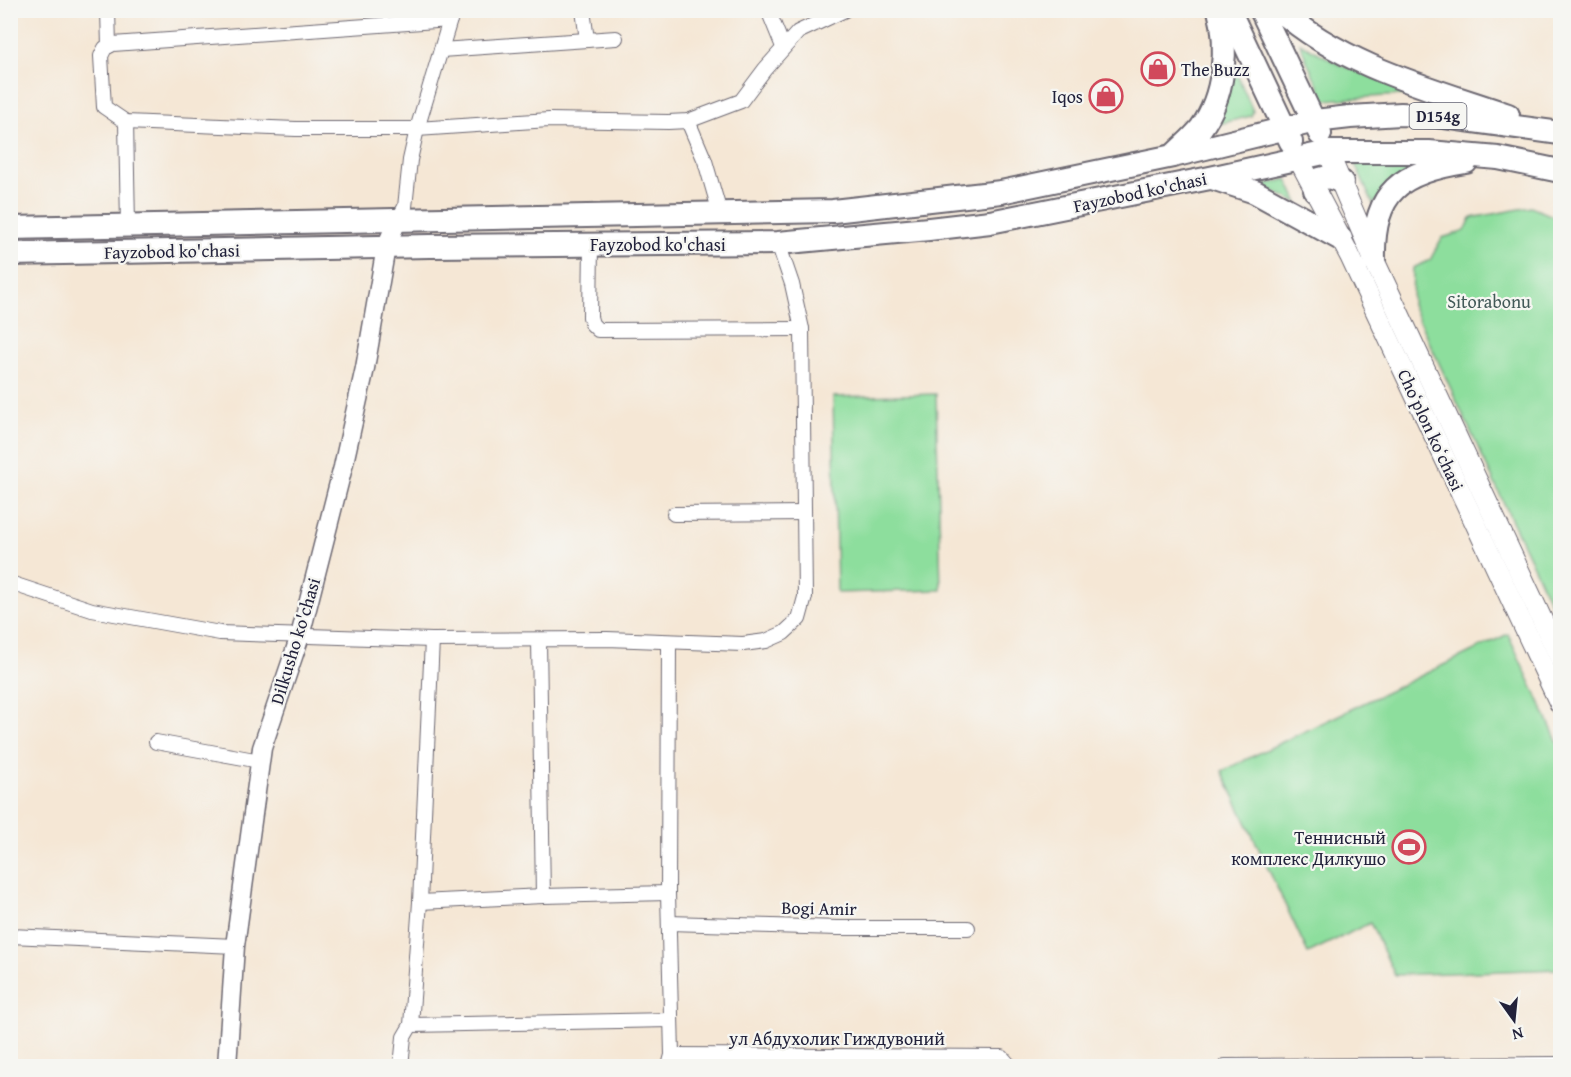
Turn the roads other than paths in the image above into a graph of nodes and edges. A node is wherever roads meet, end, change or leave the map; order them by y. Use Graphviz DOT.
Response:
graph roads {
  1 [pos="108,10"];
  2 [pos="582,10"];
  3 [pos="768,10"];
  4 [pos="845,10"];
  5 [pos="1219,10"];
  6 [pos="1229,10"];
  7 [pos="1261,10"];
  8 [pos="1280,10"];
  9 [pos="452,15"];
  10 [pos="616,38"];
  11 [pos="587,40"];
  12 [pos="109,46"];
  13 [pos="783,47"];
  14 [pos="441,50"];
  15 [pos="1298,85"];
  16 [pos="1270,98"];
  17 [pos="1377,115"];
  18 [pos="688,121"];
  19 [pos="1315,121"];
  20 [pos="126,122"];
  21 [pos="417,129"];
  22 [pos="1284,129"];
  23 [pos="1559,133"];
  24 [pos="1328,152"];
  25 [pos="1376,152"];
  26 [pos="1173,156"];
  27 [pos="1298,158"];
  28 [pos="1498,158"];
  29 [pos="1560,171"];
  30 [pos="1210,178"];
  31 [pos="1342,182"];
  32 [pos="1315,190"];
  33 [pos="720,213"];
  34 [pos="397,221"];
  35 [pos="128,225"];
  36 [pos="10,228"];
  37 [pos="1341,239"];
  38 [pos="778,243"];
  39 [pos="591,244"];
  40 [pos="386,247"];
  41 [pos="10,254"];
  42 [pos="1374,260"];
  43 [pos="802,329"];
  44 [pos="804,513"];
  45 [pos="674,514"];
  46 [pos="10,583"];
  47 [pos="300,636"];
  48 [pos="432,640"];
  49 [pos="539,640"];
  50 [pos="669,642"];
  51 [pos="1560,658"];
  52 [pos="1560,704"];
  53 [pos="156,742"];
  54 [pos="260,761"];
  55 [pos="668,893"];
  56 [pos="543,896"];
  57 [pos="420,902"];
  58 [pos="669,923"];
  59 [pos="968,928"];
  60 [pos="10,936"];
  61 [pos="235,946"];
  62 [pos="671,1020"];
  63 [pos="411,1025"];
  64 [pos="670,1061"];
  65 [pos="805,1062"];
  66 [pos="1560,1064"];
  67 [pos="227,1066"];
  68 [pos="401,1066"];
  69 [pos="1010,1066"];
  70 [pos="1225,1066"];
  71 [pos="1343,1066"];
  1 -- 12 [label="street"];
  2 -- 11 [label="street"];
  3 -- 13 [label="street"];
  4 -- 13 [label="street"];
  5 -- 26 [label="main road"];
  6 -- 16 [label="main road"];
  7 -- 15 [label="main road"];
  8 -- 23 [label="main road"];
  9 -- 12 [label="street"];
  9 -- 14 [label="street"];
  10 -- 11 [label="street"];
  11 -- 14 [label="street"];
  12 -- 20 [label="street"];
  13 -- 18 [label="street"];
  14 -- 21 [label="street"];
  15 -- 16 [label="main road"];
  15 -- 19 [label="main road"];
  16 -- 22 [label="main road"];
  17 -- 19 [label="main road, D154g"];
  17 -- 23 [label="main road, D154g"];
  17 -- 25 [label="main road"];
  18 -- 21 [label="street"];
  18 -- 33 [label="street"];
  19 -- 22 [label="main road, D154g"];
  19 -- 24 [label="main road"];
  20 -- 21 [label="street"];
  20 -- 35 [label="street"];
  21 -- 34 [label="street"];
  22 -- 26 [label="main road, Fayzobod ko'chasi"];
  22 -- 27 [label="main road"];
  24 -- 25 [label="main road, D154g"];
  24 -- 27 [label="main road, D154g"];
  24 -- 31 [label="main road, Choʻplon koʻchasi"];
  25 -- 28 [label="main road, D154g"];
  26 -- 33 [label="main road, Fayzobod ko'chasi"];
  27 -- 30 [label="main road, Fayzobod ko'chasi"];
  27 -- 32 [label="main road, Choʻplon koʻchasi"];
  28 -- 29 [label="main road, D154g"];
  28 -- 42 [label="main road"];
  30 -- 37 [label="main road"];
  30 -- 38 [label="main road, Fayzobod ko'chasi"];
  31 -- 32 [label="main road"];
  31 -- 42 [label="main road, Choʻplon koʻchasi"];
  32 -- 37 [label="main road, Choʻplon koʻchasi"];
  33 -- 34 [label="main road, Fayzobod ko'chasi"];
  34 -- 35 [label="main road, Fayzobod ko'chasi"];
  34 -- 40 [label="street, Dilkusho ko'chasi"];
  35 -- 36 [label="main road, Fayzobod ko'chasi"];
  37 -- 52 [label="main road, Choʻplon koʻchasi"];
  38 -- 39 [label="main road, Fayzobod ko'chasi"];
  38 -- 43 [label="street"];
  39 -- 40 [label="main road, Fayzobod ko'chasi"];
  39 -- 43 [label="street"];
  40 -- 41 [label="main road, Fayzobod ko'chasi"];
  40 -- 47 [label="street, Dilkusho ko'chasi"];
  42 -- 51 [label="main road, Choʻplon koʻchasi"];
  43 -- 44 [label="street"];
  44 -- 45 [label="street"];
  44 -- 50 [label="street"];
  46 -- 47 [label="street"];
  47 -- 48 [label="street"];
  47 -- 54 [label="street, Dilkusho ko'chasi"];
  48 -- 49 [label="street"];
  48 -- 57 [label="street"];
  49 -- 50 [label="street"];
  49 -- 56 [label="street"];
  50 -- 55 [label="street"];
  53 -- 54 [label="street"];
  54 -- 61 [label="street, Dilkusho ko'chasi"];
  55 -- 56 [label="street"];
  55 -- 58 [label="street"];
  56 -- 57 [label="street"];
  57 -- 63 [label="street"];
  58 -- 59 [label="street"];
  58 -- 62 [label="street"];
  60 -- 61 [label="street"];
  61 -- 67 [label="street, Dilkusho ko'chasi"];
  62 -- 63 [label="street"];
  62 -- 64 [label="street"];
  63 -- 68 [label="street"];
  64 -- 65 [label="street, ул Абдухолик Гиждувоний"];
  65 -- 69 [label="street, ул Абдухолик Гиждувоний"];
  66 -- 71 [label="street"];
  70 -- 71 [label="street"];
}
